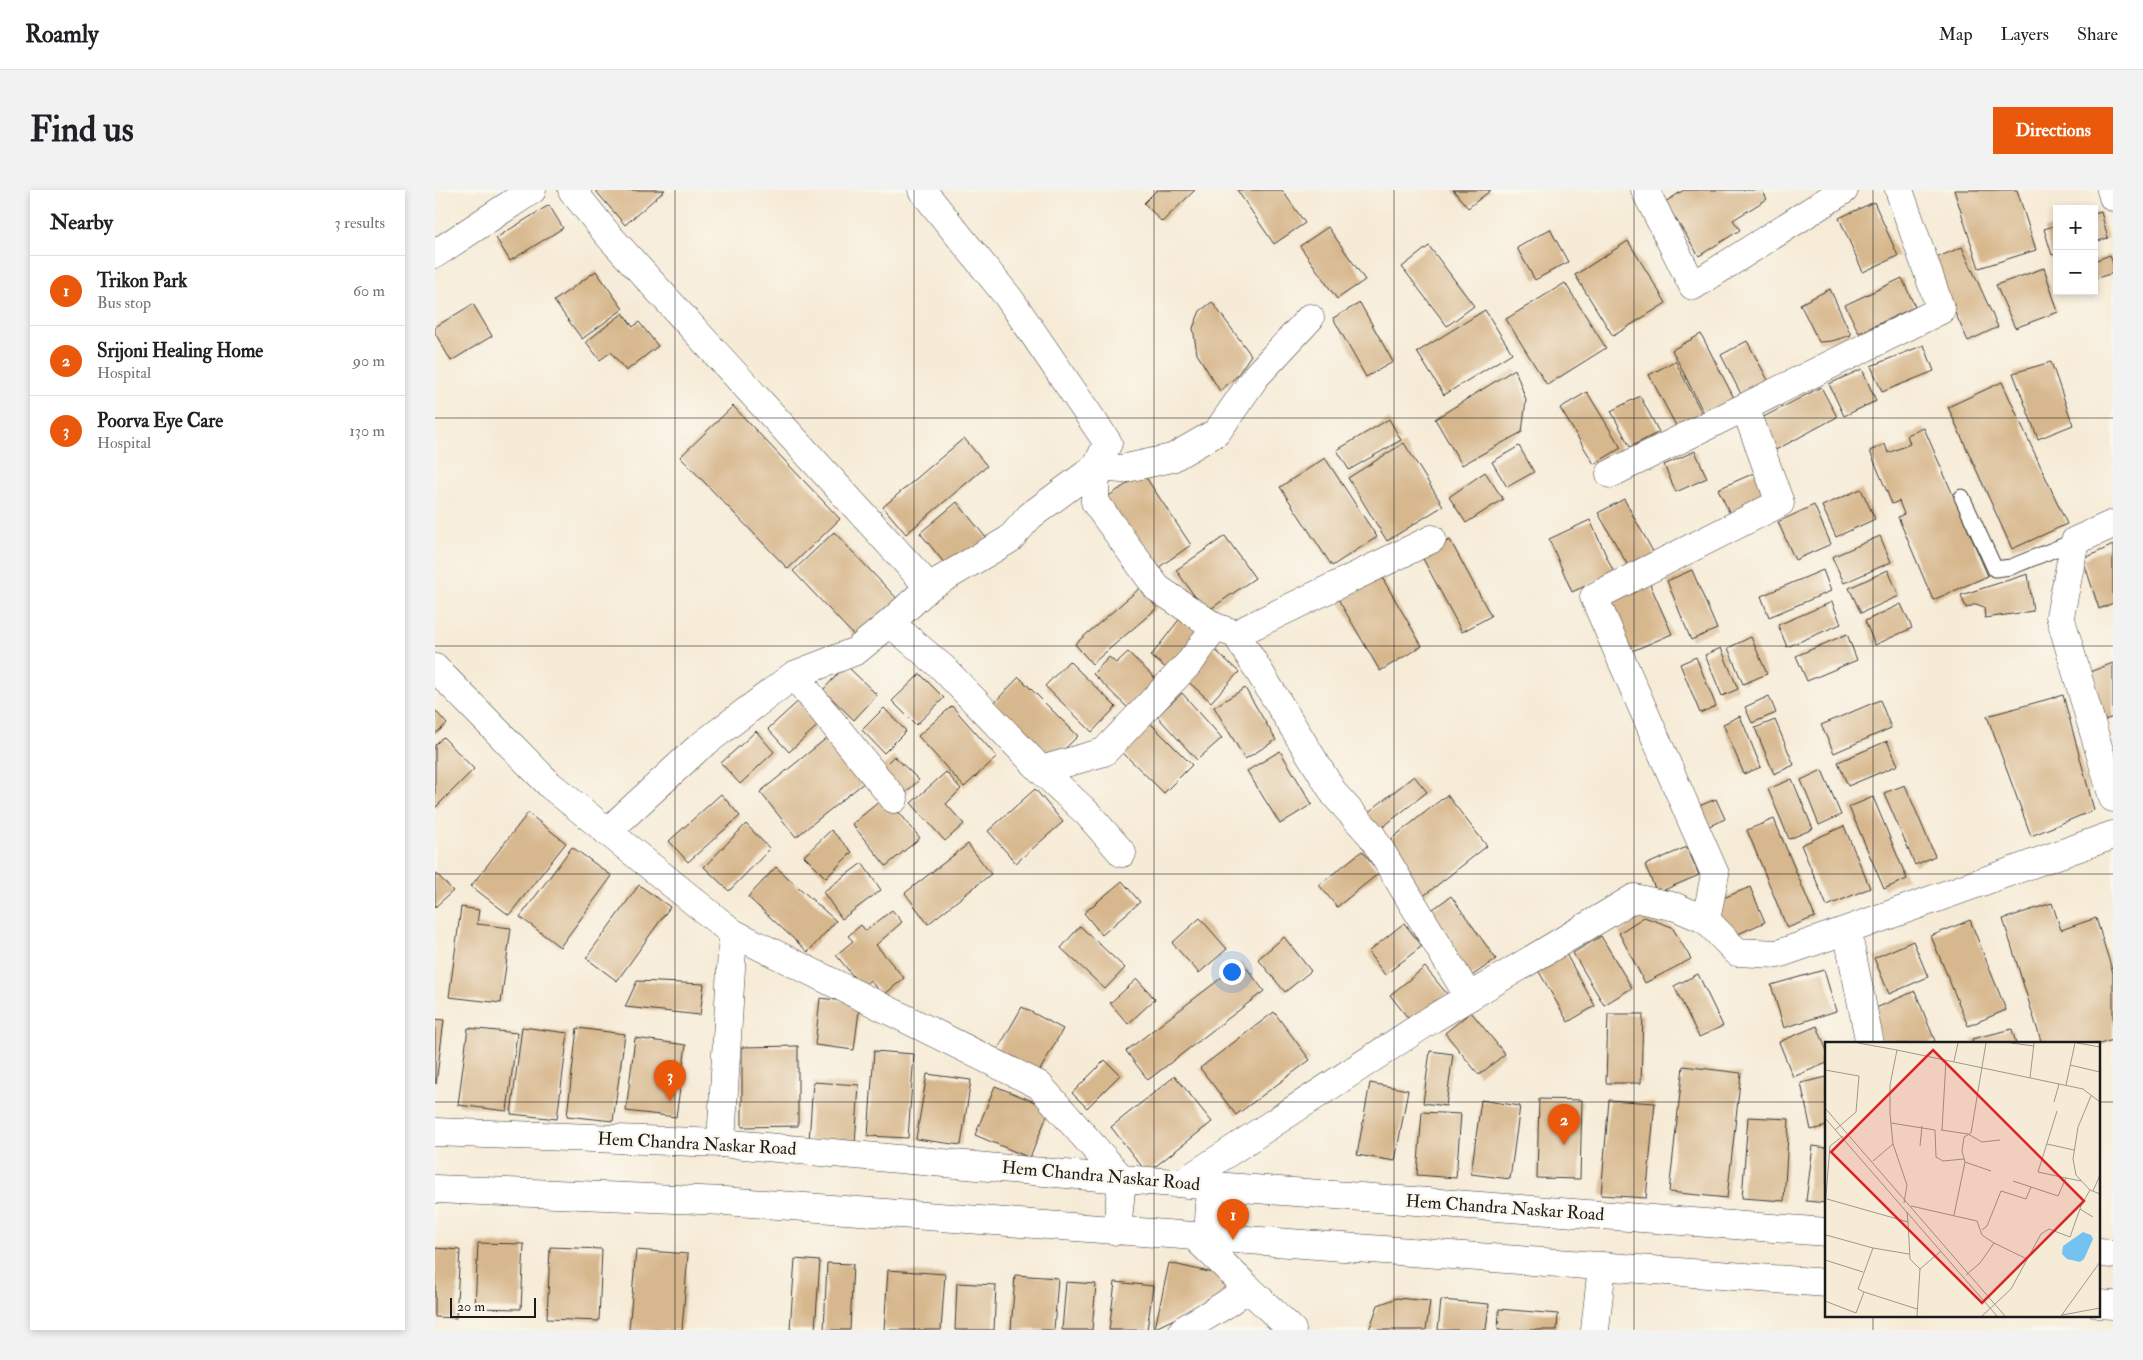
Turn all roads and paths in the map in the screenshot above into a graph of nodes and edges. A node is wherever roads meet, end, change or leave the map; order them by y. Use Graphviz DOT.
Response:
graph roads {
  1 [pos="532,190"];
  2 [pos="573,190"];
  3 [pos="922,190"];
  4 [pos="1645,190"];
  5 [pos="1844,190"];
  6 [pos="1899,190"];
  7 [pos="2111,190"];
  8 [pos="2113,197"];
  9 [pos="435,254"];
  10 [pos="1310,318"];
  11 [pos="1745,407"];
  12 [pos="1096,466"];
  13 [pos="1610,474"];
  14 [pos="1962,497"];
  15 [pos="2113,524"];
  16 [pos="1432,539"];
  17 [pos="2075,541"];
  18 [pos="929,587"];
  19 [pos="890,623"];
  20 [pos="1225,630"];
  21 [pos="435,668"];
  22 [pos="794,675"];
  23 [pos="1041,770"];
  24 [pos="2113,798"];
  25 [pos="895,799"];
  26 [pos="607,832"];
  27 [pos="2113,835"];
  28 [pos="1122,853"];
  29 [pos="1706,920"];
  30 [pos="1847,930"];
  31 [pos="733,933"];
  32 [pos="1469,997"];
  33 [pos="1869,1042"];
  34 [pos="435,1132"];
  35 [pos="721,1143"];
  36 [pos="1122,1179"];
  37 [pos="1181,1183"];
  38 [pos="1211,1186"];
  39 [pos="435,1189"];
  40 [pos="1117,1231"];
  41 [pos="1825,1232"];
  42 [pos="1201,1238"];
  43 [pos="1601,1266"];
  44 [pos="1825,1283"];
  45 [pos="1248,1288"];
  46 [pos="1183,1330"];
  47 [pos="1291,1330"];
  48 [pos="1595,1330"];
  1 -- 9 [label="street"];
  2 -- 18 [label="street"];
  3 -- 12 [label="street"];
  4 -- 5 [label="street"];
  6 -- 11 [label="street"];
  7 -- 8 [label="street"];
  10 -- 12 [label="street"];
  11 -- 13 [label="street"];
  11 -- 29 [label="street"];
  12 -- 18 [label="street"];
  12 -- 20 [label="street"];
  14 -- 17 [label="lane"];
  15 -- 17 [label="street"];
  16 -- 20 [label="street"];
  17 -- 24 [label="street"];
  18 -- 19 [label="street"];
  19 -- 22 [label="street"];
  19 -- 23 [label="street"];
  20 -- 23 [label="street"];
  20 -- 32 [label="street"];
  21 -- 26 [label="street"];
  22 -- 25 [label="street"];
  22 -- 26 [label="street"];
  23 -- 28 [label="street"];
  26 -- 31 [label="street"];
  27 -- 30 [label="street"];
  29 -- 30 [label="street"];
  29 -- 32 [label="street"];
  30 -- 33 [label="street"];
  31 -- 35 [label="street"];
  31 -- 36 [label="street"];
  32 -- 37 [label="street"];
  34 -- 35 [label="street, Hem Chandra Naskar Road"];
  35 -- 36 [label="street, Hem Chandra Naskar Road"];
  36 -- 37 [label="street, Hem Chandra Naskar Road"];
  36 -- 40 [label="street"];
  37 -- 38 [label="street, Hem Chandra Naskar Road"];
  38 -- 41 [label="street, Hem Chandra Naskar Road"];
  38 -- 42 [label="street"];
  39 -- 40 [label="street"];
  40 -- 42 [label="street"];
  42 -- 43 [label="street"];
  42 -- 45 [label="street"];
  43 -- 44 [label="street"];
  43 -- 48 [label="street"];
  45 -- 46 [label="street"];
  45 -- 47 [label="street"];
}
